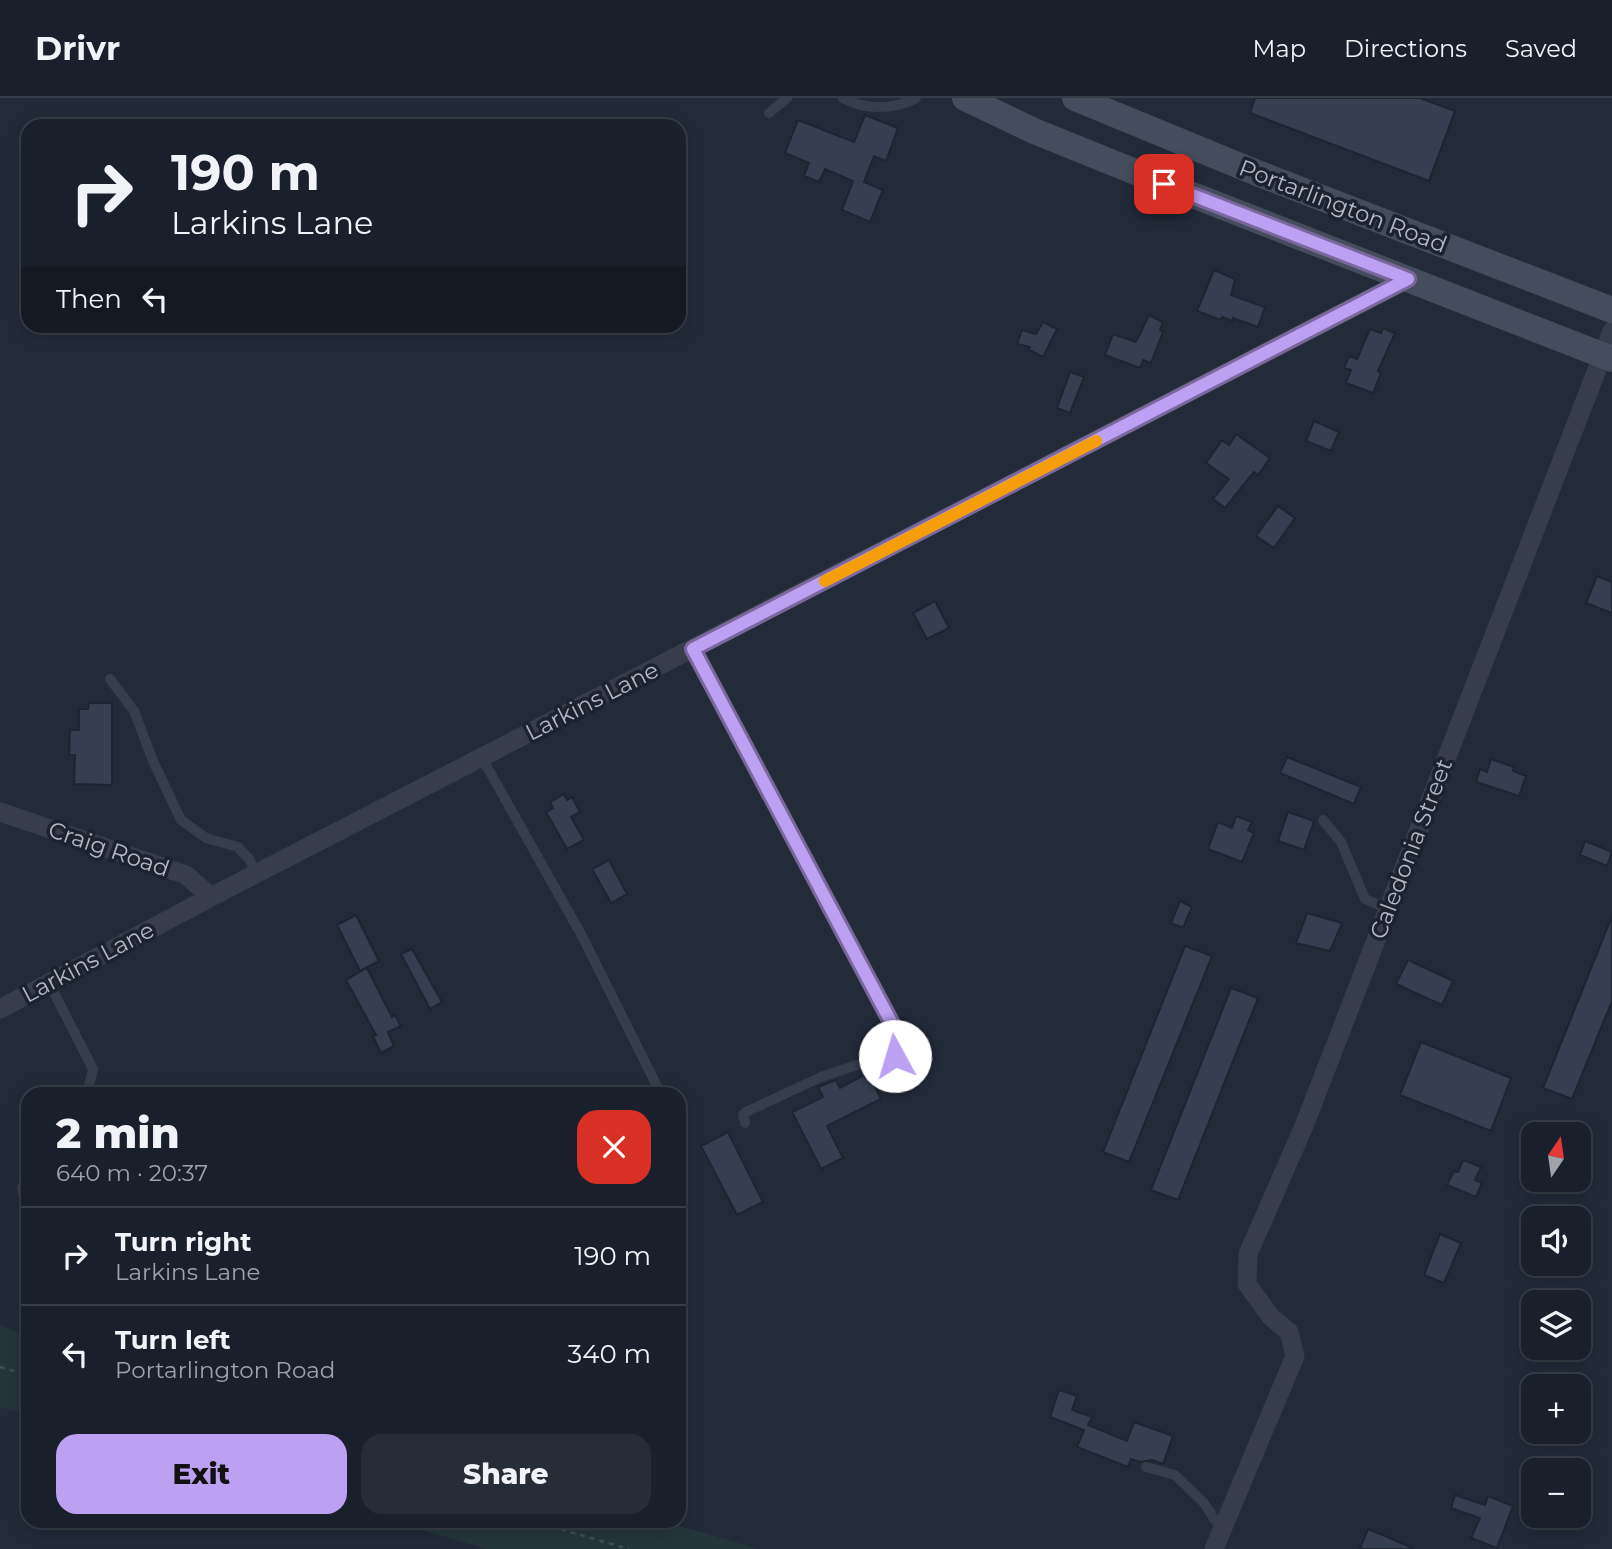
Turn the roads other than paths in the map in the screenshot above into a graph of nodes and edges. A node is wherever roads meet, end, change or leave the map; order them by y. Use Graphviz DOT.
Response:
graph roads {
  1 [pos="787,98"];
  2 [pos="843,98"];
  3 [pos="916,98"];
  4 [pos="965,98"];
  5 [pos="1075,98"];
  6 [pos="769,113"];
  7 [pos="1408,279"];
  8 [pos="1612,310"];
  9 [pos="1609,348"];
  10 [pos="693,649"];
  11 [pos="110,679"];
  12 [pos="482,758"];
  13 [pos="0,811"];
  14 [pos="1323,820"];
  15 [pos="256,874"];
  16 [pos="211,897"];
  17 [pos="1388,909"];
  18 [pos="49,983"];
  19 [pos="0,1009"];
  20 [pos="895,1052"];
  21 [pos="886,1081"];
  22 [pos="89,1087"];
  23 [pos="658,1087"];
  24 [pos="745,1123"];
  25 [pos="1146,1467"];
  26 [pos="1222,1530"];
  27 [pos="1214,1549"];
  1 -- 6 [label="lane"];
  2 -- 3 [label="lane"];
  4 -- 7 [label="main road, Portarlington Road"];
  5 -- 8 [label="main road, Portarlington Road"];
  7 -- 9 [label="main road, Portarlington Road"];
  7 -- 10 [label="street, Larkins Lane"];
  9 -- 17 [label="street, Caledonia Street"];
  10 -- 12 [label="street, Larkins Lane"];
  10 -- 20 [label="lane"];
  11 -- 15 [label="lane"];
  12 -- 15 [label="street, Larkins Lane"];
  12 -- 23 [label="lane"];
  13 -- 16 [label="street, Craig Road"];
  14 -- 17 [label="lane"];
  15 -- 16 [label="street, Larkins Lane"];
  16 -- 18 [label="street, Larkins Lane"];
  17 -- 26 [label="street, Caledonia Street"];
  18 -- 19 [label="street, Larkins Lane"];
  18 -- 22 [label="lane"];
  20 -- 21 [label="lane"];
  20 -- 24 [label="lane"];
  25 -- 26 [label="lane"];
  26 -- 27 [label="street"];
}
